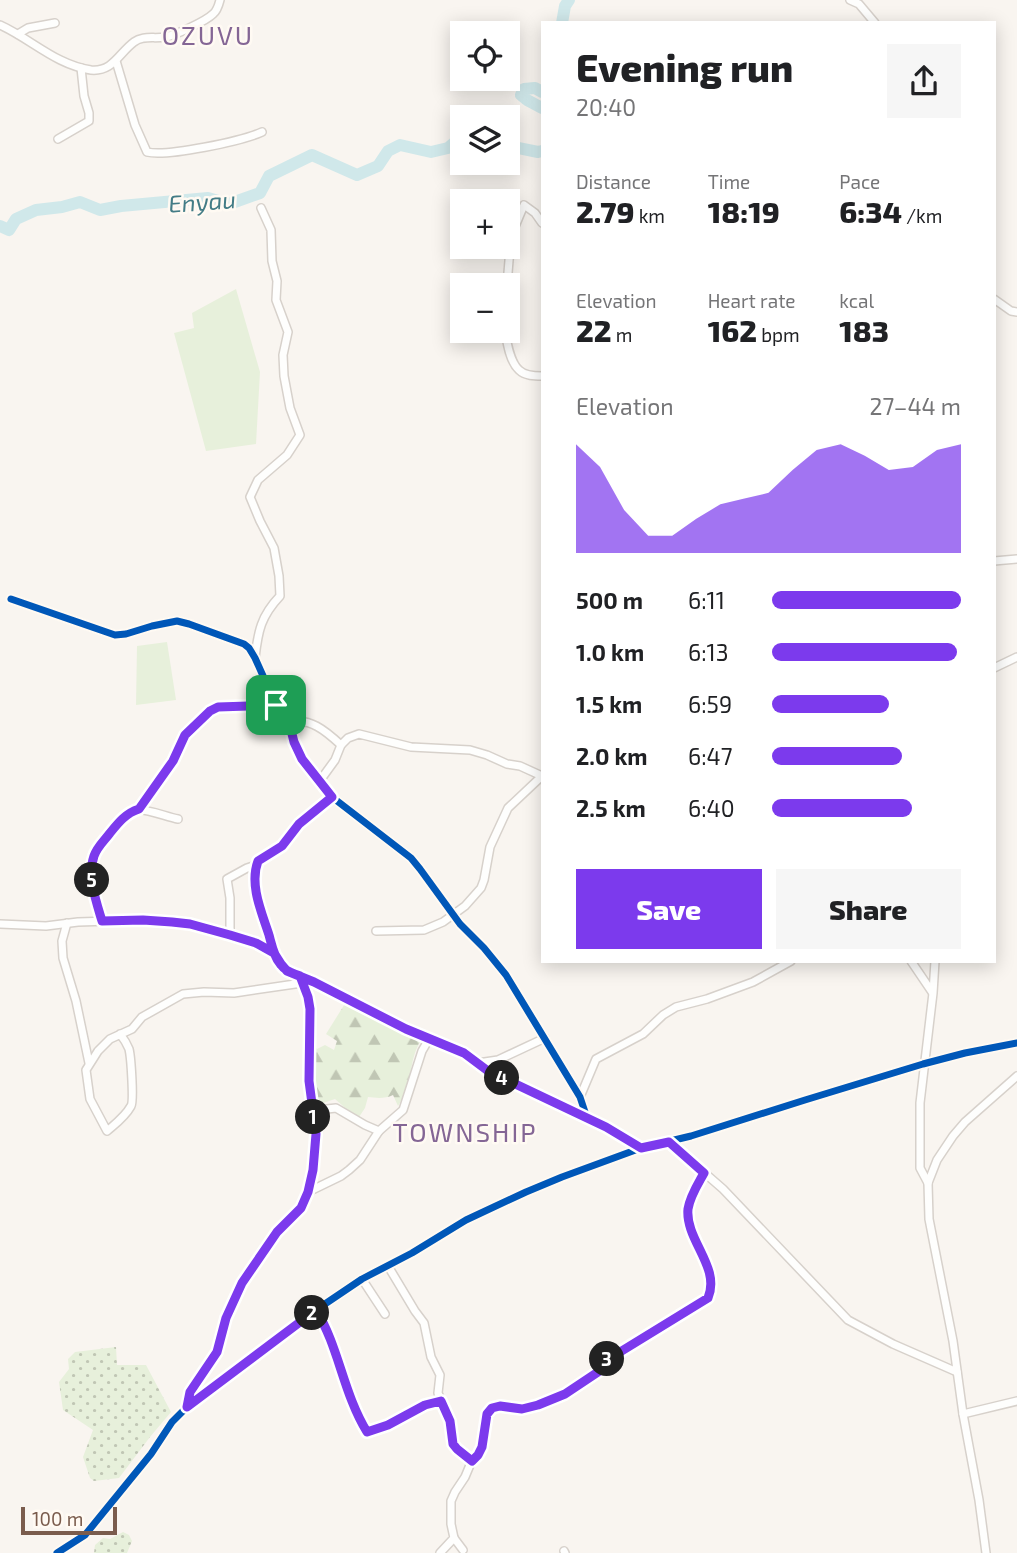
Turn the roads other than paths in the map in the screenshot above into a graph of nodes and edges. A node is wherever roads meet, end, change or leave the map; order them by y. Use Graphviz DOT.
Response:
graph roads {
  1 [pos="220,0"];
  2 [pos="850,0"];
  3 [pos="873,21"];
  4 [pos="55,23"];
  5 [pos="0,25"];
  6 [pos="18,34"];
  7 [pos="116,61"];
  8 [pos="81,68"];
  9 [pos="262,132"];
  10 [pos="58,139"];
  11 [pos="261,208"];
  12 [pos="541,222"];
  13 [pos="508,273"];
  14 [pos="996,300"];
  15 [pos="1017,312"];
  16 [pos="508,343"];
  17 [pos="541,376"];
  18 [pos="1017,559"];
  19 [pos="996,561"];
  20 [pos="11,599"];
  21 [pos="1017,657"];
  22 [pos="255,658"];
  23 [pos="996,667"];
  24 [pos="276,705"];
  25 [pos="288,724"];
  26 [pos="341,745"];
  27 [pos="541,776"];
  28 [pos="541,777"];
  29 [pos="320,782"];
  30 [pos="332,797"];
  31 [pos="139,809"];
  32 [pos="178,820"];
  33 [pos="256,865"];
  34 [pos="454,915"];
  35 [pos="102,921"];
  36 [pos="66,923"];
  37 [pos="0,924"];
  38 [pos="376,931"];
  39 [pos="230,935"];
  40 [pos="274,953"];
  41 [pos="787,963"];
  42 [pos="912,963"];
  43 [pos="935,963"];
  44 [pos="301,979"];
  45 [pos="933,993"];
  46 [pos="120,1034"];
  47 [pos="545,1038"];
  48 [pos="429,1039"];
  49 [pos="1017,1043"];
  50 [pos="477,1063"];
  51 [pos="89,1064"];
  52 [pos="923,1064"];
  53 [pos="1017,1076"];
  54 [pos="580,1097"];
  55 [pos="313,1115"];
  56 [pos="587,1118"];
  57 [pos="379,1132"];
  58 [pos="669,1142"];
  59 [pos="641,1148"];
  60 [pos="704,1173"];
  61 [pos="928,1183"];
  62 [pos="308,1192"];
  63 [pos="388,1266"];
  64 [pos="362,1279"];
  65 [pos="316,1310"];
  66 [pos="385,1314"];
  67 [pos="957,1372"];
  68 [pos="441,1401"];
  69 [pos="1017,1401"];
  70 [pos="187,1407"];
  71 [pos="963,1414"];
  72 [pos="472,1461"];
  73 [pos="454,1538"];
  74 [pos="463,1550"];
  75 [pos="57,1553"];
  76 [pos="440,1553"];
  77 [pos="986,1553"];
  1 -- 7 [label="street"];
  2 -- 3 [label="street"];
  4 -- 6 [label="street"];
  5 -- 6 [label="street"];
  6 -- 8 [label="street"];
  7 -- 8 [label="street"];
  7 -- 9 [label="street"];
  8 -- 10 [label="street"];
  11 -- 22 [label="street"];
  12 -- 13 [label="street"];
  14 -- 15 [label="street"];
  16 -- 17 [label="street"];
  18 -- 19 [label="street"];
  20 -- 22 [label="street"];
  21 -- 23 [label="street"];
  22 -- 24 [label="street"];
  24 -- 25 [label="street"];
  24 -- 31 [label="street"];
  25 -- 26 [label="street"];
  25 -- 29 [label="street"];
  26 -- 27 [label="street"];
  26 -- 29 [label="street"];
  28 -- 34 [label="street"];
  29 -- 30 [label="street"];
  30 -- 33 [label="street"];
  30 -- 34 [label="street"];
  31 -- 32 [label="street"];
  31 -- 35 [label="street"];
  33 -- 39 [label="street"];
  33 -- 40 [label="street"];
  34 -- 38 [label="street"];
  34 -- 47 [label="street"];
  35 -- 36 [label="street"];
  35 -- 39 [label="street"];
  36 -- 37 [label="street"];
  36 -- 51 [label="street"];
  39 -- 40 [label="street"];
  40 -- 44 [label="street"];
  41 -- 54 [label="street"];
  42 -- 45 [label="street"];
  43 -- 45 [label="street"];
  44 -- 46 [label="street"];
  44 -- 48 [label="street"];
  44 -- 55 [label="street"];
  45 -- 52 [label="street"];
  46 -- 51 [label="street"];
  46 -- 51 [label="street"];
  47 -- 50 [label="street"];
  47 -- 54 [label="street"];
  48 -- 50 [label="street"];
  48 -- 57 [label="street"];
  49 -- 52 [label="street"];
  50 -- 56 [label="street"];
  52 -- 58 [label="street"];
  52 -- 61 [label="street"];
  53 -- 61 [label="street"];
  54 -- 56 [label="street"];
  55 -- 57 [label="street"];
  55 -- 62 [label="street"];
  56 -- 59 [label="street"];
  57 -- 62 [label="street"];
  58 -- 59 [label="street"];
  58 -- 60 [label="street"];
  59 -- 63 [label="street"];
  60 -- 67 [label="street"];
  60 -- 72 [label="street"];
  61 -- 67 [label="street"];
  62 -- 70 [label="street"];
  63 -- 64 [label="street"];
  63 -- 68 [label="street"];
  64 -- 65 [label="street"];
  64 -- 66 [label="street"];
  65 -- 68 [label="street"];
  65 -- 70 [label="street"];
  67 -- 71 [label="street"];
  68 -- 72 [label="street"];
  69 -- 71 [label="street"];
  70 -- 75 [label="street"];
  71 -- 77 [label="street"];
  72 -- 73 [label="street"];
  73 -- 74 [label="street"];
  73 -- 76 [label="street"];
}
